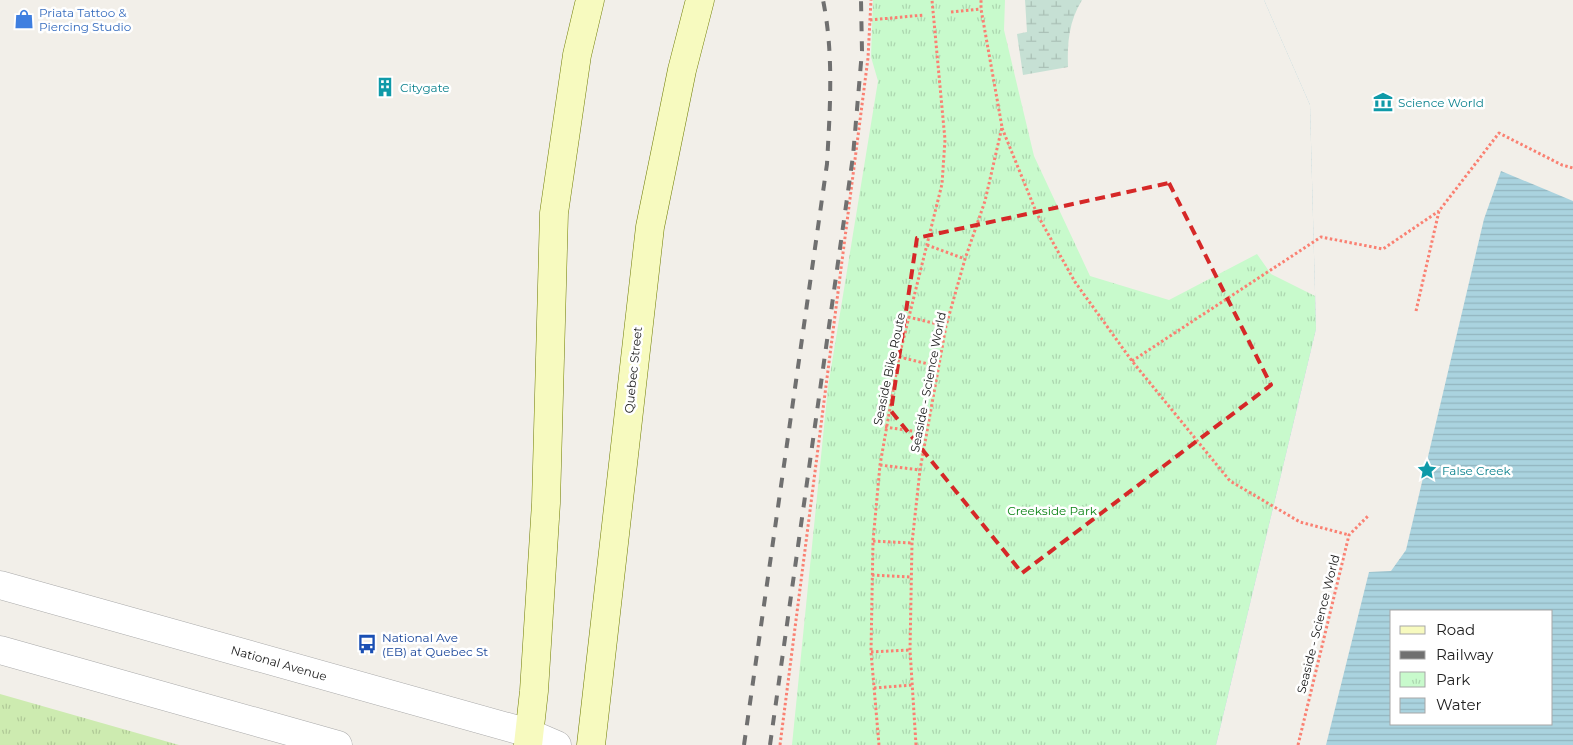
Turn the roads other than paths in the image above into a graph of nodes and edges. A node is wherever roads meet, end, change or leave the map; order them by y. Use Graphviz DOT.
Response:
graph roads {
  1 [pos="590,0"];
  2 [pos="700,0"];
  3 [pos="0,585"];
  4 [pos="0,650"];
  5 [pos="529,739"];
  6 [pos="338,745"];
  7 [pos="557,745"];
  8 [pos="591,745"];
  1 -- 5 [label="main road"];
  2 -- 8 [label="main road, Quebec Street"];
  3 -- 5 [label="street, National Avenue"];
  4 -- 6 [label="street"];
  5 -- 7 [label="street, National Avenue"];
}
